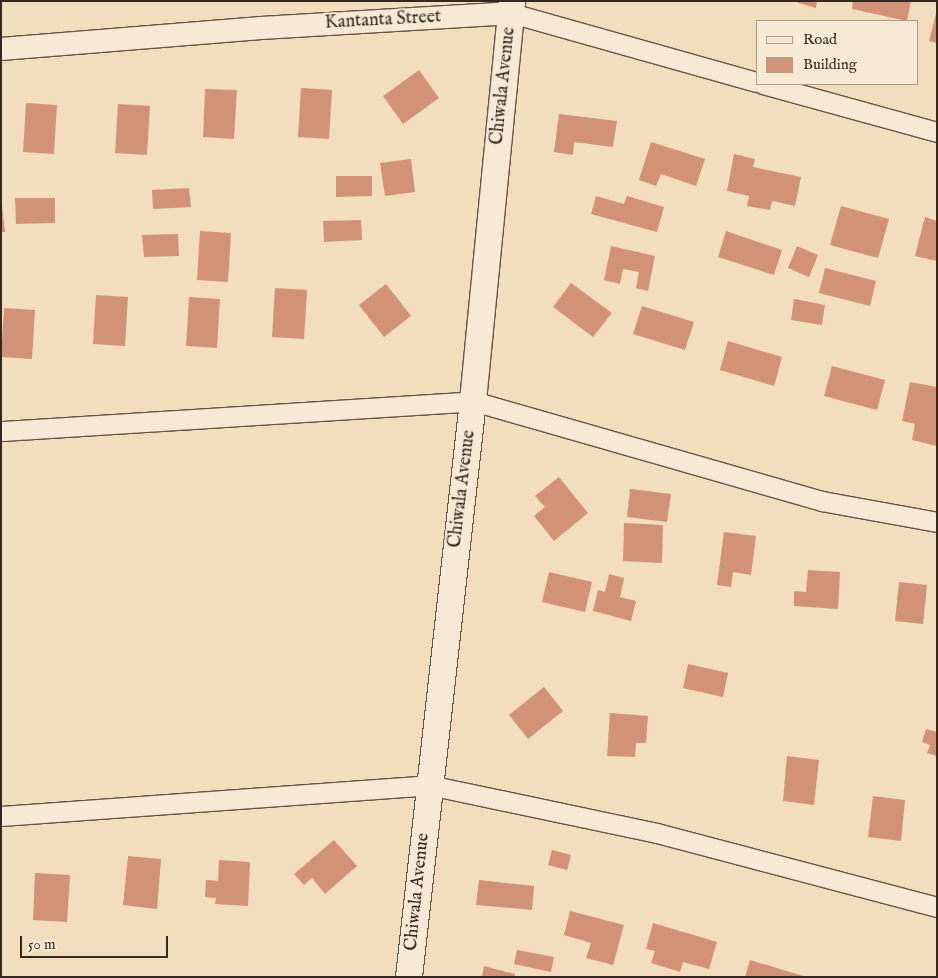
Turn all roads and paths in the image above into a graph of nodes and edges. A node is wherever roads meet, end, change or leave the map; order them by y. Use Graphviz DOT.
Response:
graph roads {
  1 [pos="512,7"];
  2 [pos="1,49"];
  3 [pos="756,82"];
  4 [pos="768,85"];
  5 [pos="937,132"];
  6 [pos="473,401"];
  7 [pos="1,431"];
  8 [pos="937,522"];
  9 [pos="429,785"];
  10 [pos="1,816"];
  11 [pos="937,908"];
  12 [pos="409,977"];
  1 -- 2 [label="street, Kantanta Street"];
  1 -- 3 [label="street, Kantanta Street"];
  1 -- 6 [label="main road, Chiwala Avenue"];
  4 -- 5 [label="street"];
  6 -- 7 [label="street"];
  6 -- 8 [label="street"];
  6 -- 9 [label="main road, Chiwala Avenue"];
  9 -- 10 [label="street"];
  9 -- 11 [label="street"];
  9 -- 12 [label="main road, Chiwala Avenue"];
}
